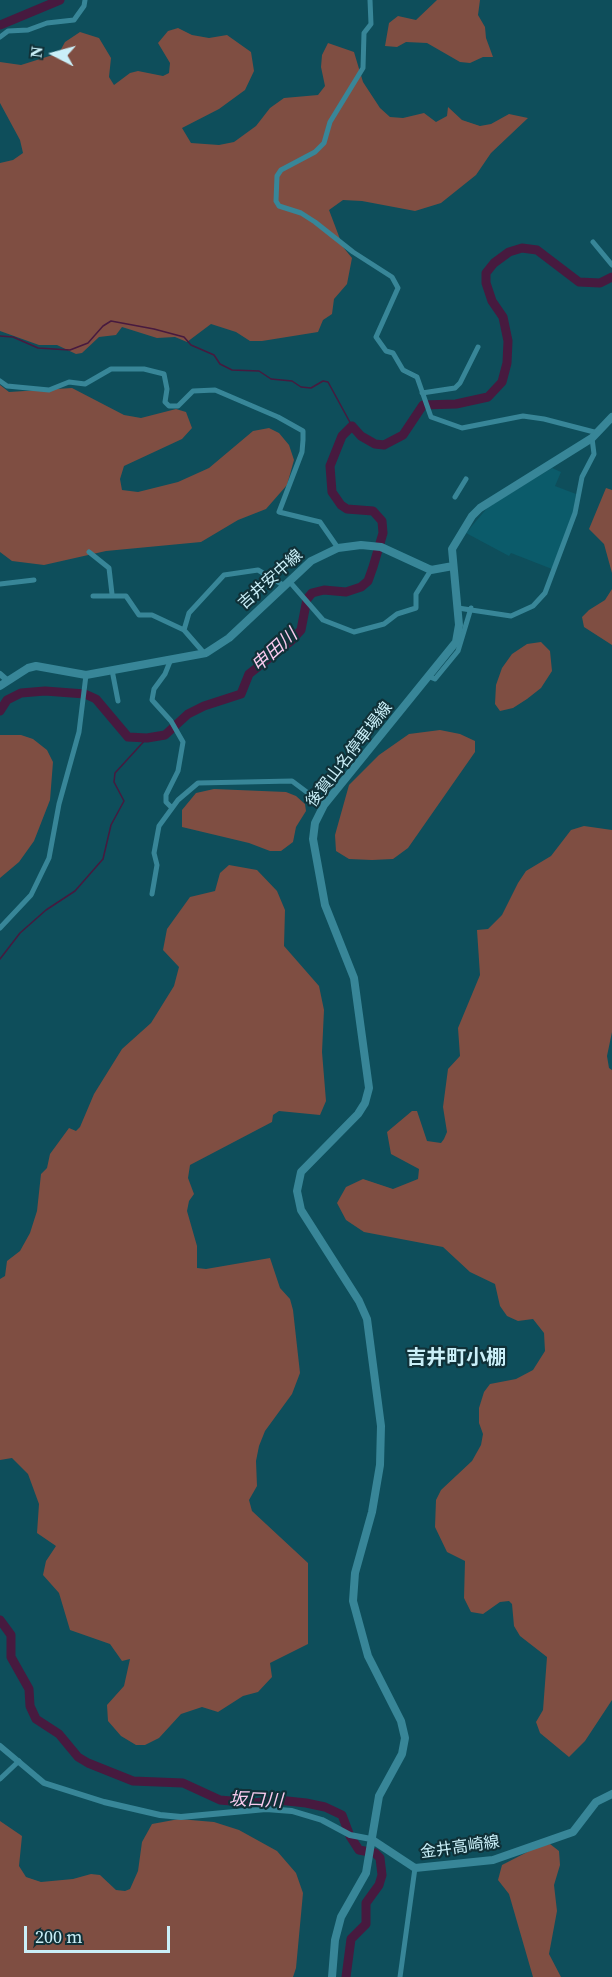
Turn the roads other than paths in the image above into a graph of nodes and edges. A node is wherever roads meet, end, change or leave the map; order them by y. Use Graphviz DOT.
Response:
graph roads {
  1 [pos="85,0"];
  2 [pos="370,0"];
  3 [pos="0,37"];
  4 [pos="593,242"];
  5 [pos="612,266"];
  6 [pos="478,347"];
  7 [pos="0,381"];
  8 [pos="422,393"];
  9 [pos="612,417"];
  10 [pos="595,435"];
  11 [pos="466,479"];
  12 [pos="455,497"];
  13 [pos="338,548"];
  14 [pos="89,552"];
  15 [pos="453,566"];
  16 [pos="431,570"];
  17 [pos="34,580"];
  18 [pos="285,583"];
  19 [pos="0,584"];
  20 [pos="112,594"];
  21 [pos="93,596"];
  22 [pos="458,608"];
  23 [pos="471,608"];
  24 [pos="184,630"];
  25 [pos="204,653"];
  26 [pos="171,659"];
  27 [pos="112,670"];
  28 [pos="0,674"];
  29 [pos="430,676"];
  30 [pos="85,679"];
  31 [pos="4,684"];
  32 [pos="117,701"];
  33 [pos="324,805"];
  34 [pos="172,808"];
  35 [pos="152,894"];
  36 [pos="0,928"];
  37 [pos="0,1746"];
  38 [pos="19,1761"];
  39 [pos="0,1779"];
  40 [pos="612,1794"];
  41 [pos="371,1839"];
  42 [pos="415,1868"];
  43 [pos="332,1977"];
  44 [pos="400,1977"];
  1 -- 3 [label="street"];
  2 -- 8 [label="street"];
  4 -- 5 [label="street"];
  6 -- 8 [label="street"];
  7 -- 13 [label="street"];
  8 -- 10 [label="street"];
  9 -- 10 [label="main road"];
  10 -- 15 [label="main road"];
  10 -- 23 [label="street"];
  11 -- 12 [label="street"];
  13 -- 16 [label="main road, 吉井安中線"];
  13 -- 18 [label="main road, 吉井安中線"];
  14 -- 20 [label="street"];
  15 -- 16 [label="main road"];
  15 -- 22 [label="main road, 後賀山名停車場線"];
  16 -- 18 [label="street"];
  17 -- 19 [label="street"];
  18 -- 24 [label="street"];
  18 -- 25 [label="main road, 吉井安中線"];
  20 -- 21 [label="street"];
  20 -- 24 [label="street"];
  22 -- 23 [label="street"];
  22 -- 29 [label="main road, 後賀山名停車場線"];
  23 -- 29 [label="street"];
  24 -- 25 [label="street"];
  25 -- 26 [label="main road, 吉井安中線"];
  26 -- 27 [label="main road, 吉井安中線"];
  26 -- 34 [label="street"];
  27 -- 30 [label="main road, 吉井安中線"];
  27 -- 32 [label="street"];
  28 -- 31 [label="street"];
  29 -- 33 [label="main road, 後賀山名停車場線"];
  30 -- 31 [label="main road, 吉井安中線"];
  30 -- 36 [label="street"];
  33 -- 34 [label="street"];
  33 -- 41 [label="main road, 後賀山名停車場線"];
  34 -- 35 [label="street"];
  37 -- 38 [label="street"];
  38 -- 39 [label="street"];
  38 -- 41 [label="street"];
  40 -- 42 [label="main road, 金井高崎線"];
  41 -- 42 [label="main road, 金井高崎線"];
  41 -- 43 [label="main road, 後賀山名停車場線"];
  42 -- 44 [label="street"];
}
